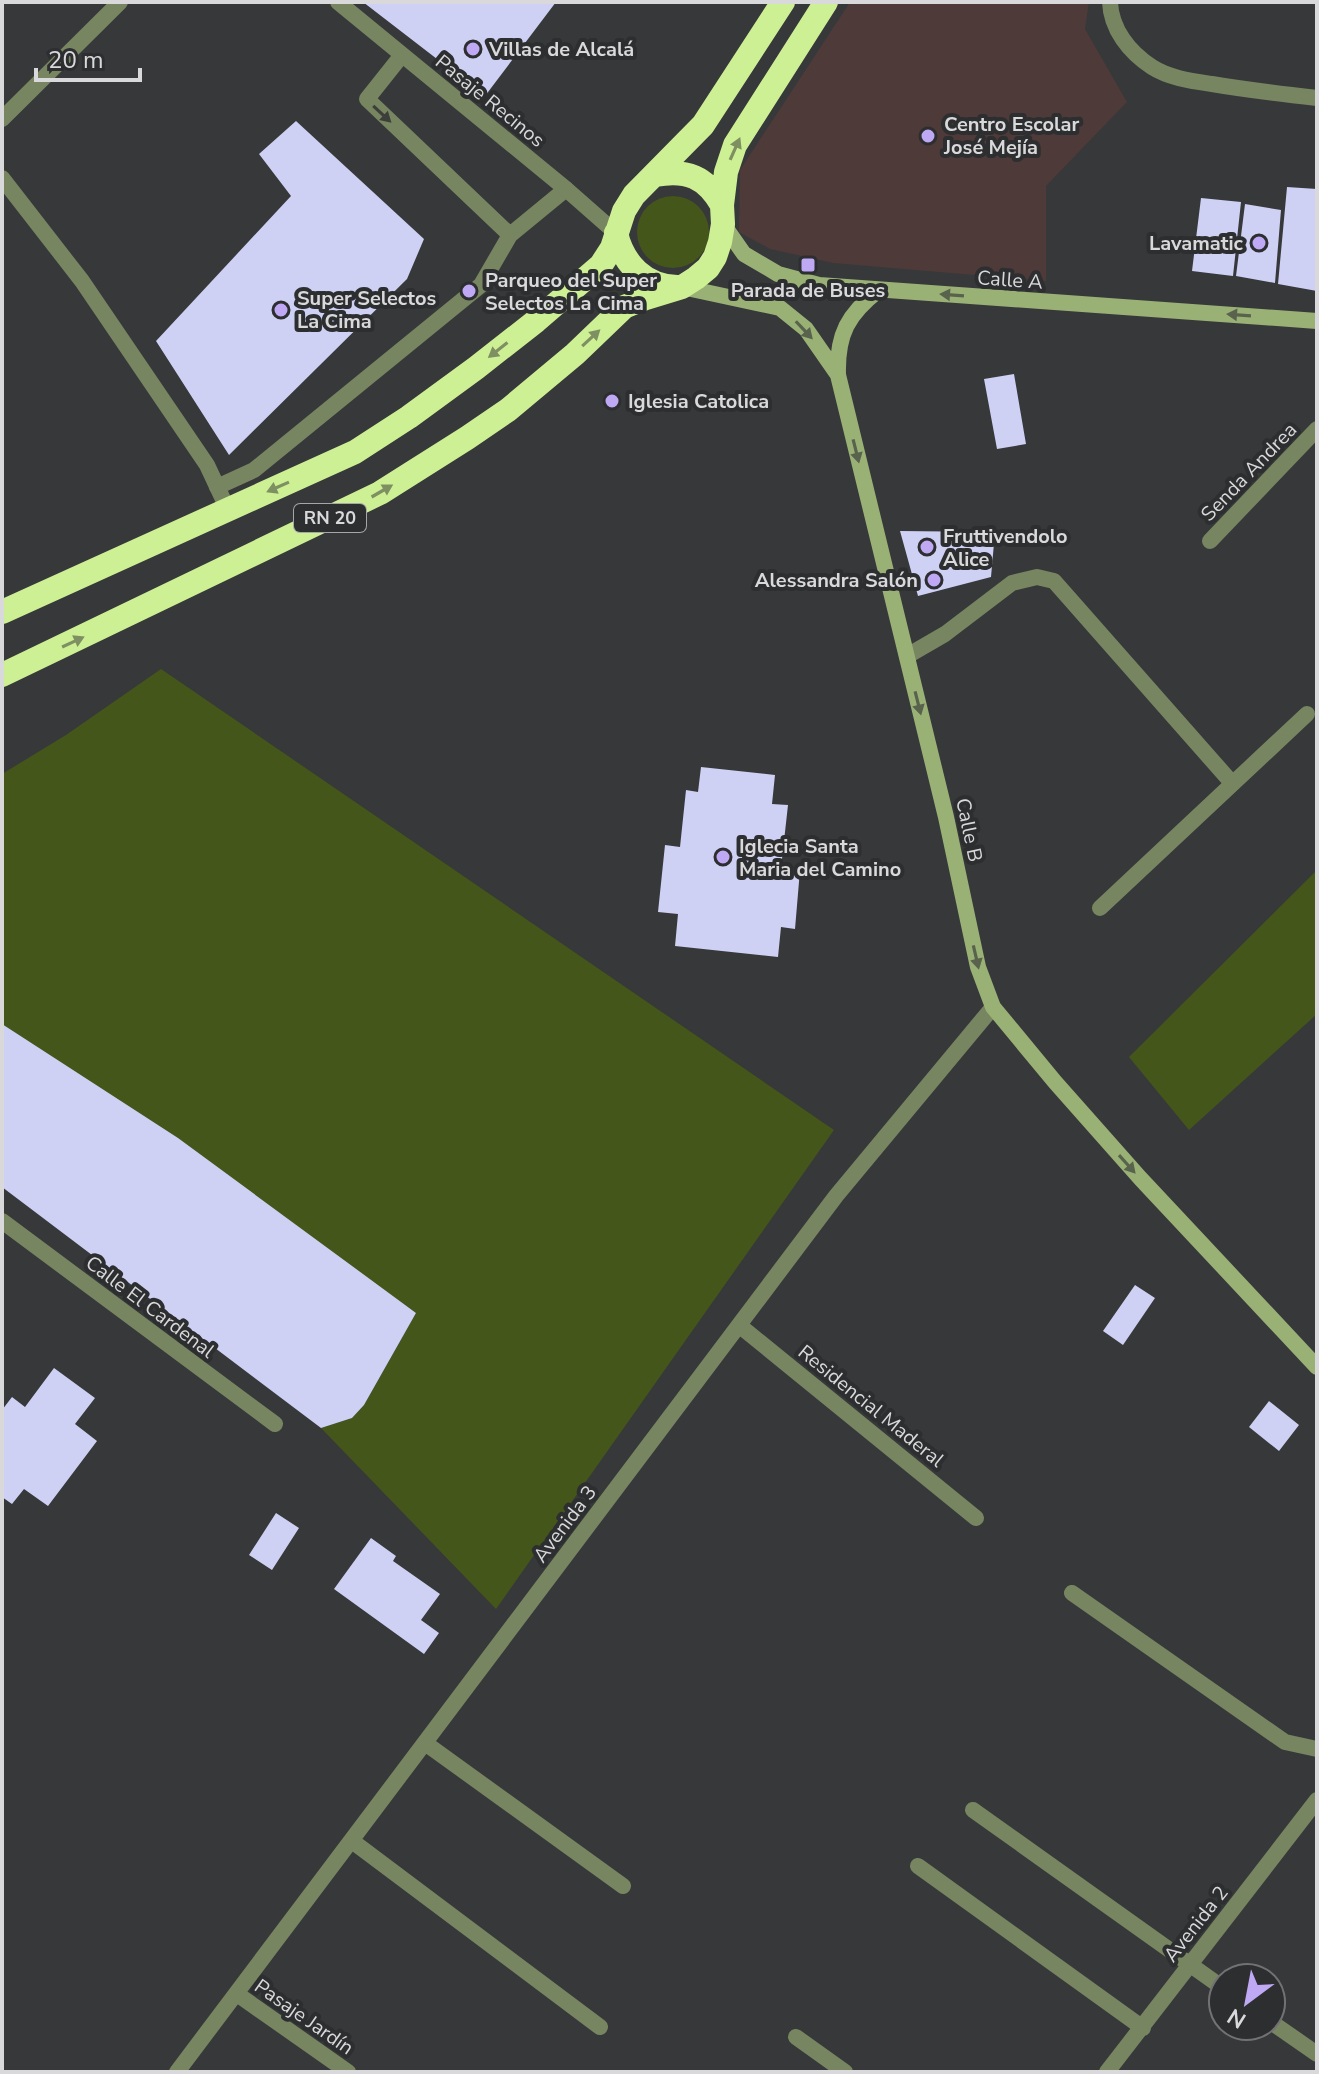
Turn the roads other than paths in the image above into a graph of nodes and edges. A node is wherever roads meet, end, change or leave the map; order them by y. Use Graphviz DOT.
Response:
graph roads {
  1 [pos="120,2"];
  2 [pos="338,2"];
  3 [pos="783,2"];
  4 [pos="826,2"];
  5 [pos="1110,2"];
  6 [pos="402,55"];
  7 [pos="1317,98"];
  8 [pos="2,119"];
  9 [pos="655,175"];
  10 [pos="2,178"];
  11 [pos="566,189"];
  12 [pos="723,214"];
  13 [pos="616,233"];
  14 [pos="510,235"];
  15 [pos="682,287"];
  16 [pos="879,290"];
  17 [pos="1317,321"];
  18 [pos="838,375"];
  19 [pos="1317,429"];
  20 [pos="217,487"];
  21 [pos="228,510"];
  22 [pos="1210,541"];
  23 [pos="2,612"];
  24 [pos="907,656"];
  25 [pos="2,675"];
  26 [pos="1307,714"];
  27 [pos="1232,783"];
  28 [pos="1100,908"];
  29 [pos="993,1007"];
  30 [pos="2,1221"];
  31 [pos="740,1326"];
  32 [pos="1317,1367"];
  33 [pos="275,1424"];
  34 [pos="976,1518"];
  35 [pos="1072,1593"];
  36 [pos="425,1743"];
  37 [pos="1317,1749"];
  38 [pos="1317,1800"];
  39 [pos="973,1810"];
  40 [pos="352,1841"];
  41 [pos="918,1866"];
  42 [pos="623,1886"];
  43 [pos="1190,1965"];
  44 [pos="1207,1977"];
  45 [pos="237,1994"];
  46 [pos="600,2027"];
  47 [pos="1143,2028"];
  48 [pos="1287,2033"];
  49 [pos="796,2037"];
  50 [pos="1317,2054"];
  51 [pos="177,2072"];
  52 [pos="348,2072"];
  53 [pos="845,2072"];
  54 [pos="1107,2072"];
  1 -- 8 [label="street"];
  2 -- 6 [label="street, Pasaje Recinos"];
  3 -- 9 [label="highway, RN 20"];
  12 -- 4 [label="highway, RN 20, one-way"];
  5 -- 7 [label="street"];
  6 -- 11 [label="street, Pasaje Recinos"];
  6 -- 14 [label="street, one-way"];
  9 -- 12 [label="highway"];
  9 -- 13 [label="highway, RN 20"];
  10 -- 20 [label="street"];
  11 -- 13 [label="street, Pasaje Recinos"];
  11 -- 14 [label="street"];
  12 -- 15 [label="highway, RN 20"];
  12 -- 16 [label="street, Calle A"];
  13 -- 15 [label="highway"];
  13 -- 21 [label="highway, RN 20, one-way"];
  14 -- 20 [label="street"];
  15 -- 18 [label="street, Calle B, one-way"];
  25 -- 15 [label="highway, RN 20, one-way"];
  17 -- 16 [label="street, Calle A, one-way"];
  16 -- 18 [label="street"];
  18 -- 24 [label="street, Calle B, one-way"];
  19 -- 22 [label="street, Senda Andrea"];
  20 -- 21 [label="street"];
  21 -- 23 [label="highway, RN 20"];
  24 -- 27 [label="street"];
  24 -- 29 [label="street, Calle B, one-way"];
  26 -- 27 [label="street"];
  27 -- 28 [label="street"];
  29 -- 31 [label="street, Avenida 3"];
  29 -- 32 [label="street, Calle B, one-way"];
  30 -- 33 [label="street, Calle El Cardenal"];
  31 -- 34 [label="street, Residencial Maderal"];
  31 -- 36 [label="street, Avenida 3"];
  35 -- 37 [label="street"];
  36 -- 40 [label="street, Avenida 3"];
  36 -- 42 [label="street"];
  38 -- 43 [label="street, Avenida 2"];
  39 -- 43 [label="street"];
  40 -- 45 [label="street, Avenida 3"];
  40 -- 46 [label="street"];
  41 -- 47 [label="street"];
  43 -- 44 [label="street"];
  43 -- 47 [label="street, Avenida 2"];
  45 -- 51 [label="street, Avenida 3"];
  45 -- 52 [label="street, Pasaje Jardín"];
  47 -- 54 [label="street, Avenida 2"];
  48 -- 50 [label="street"];
  49 -- 53 [label="street"];
}
